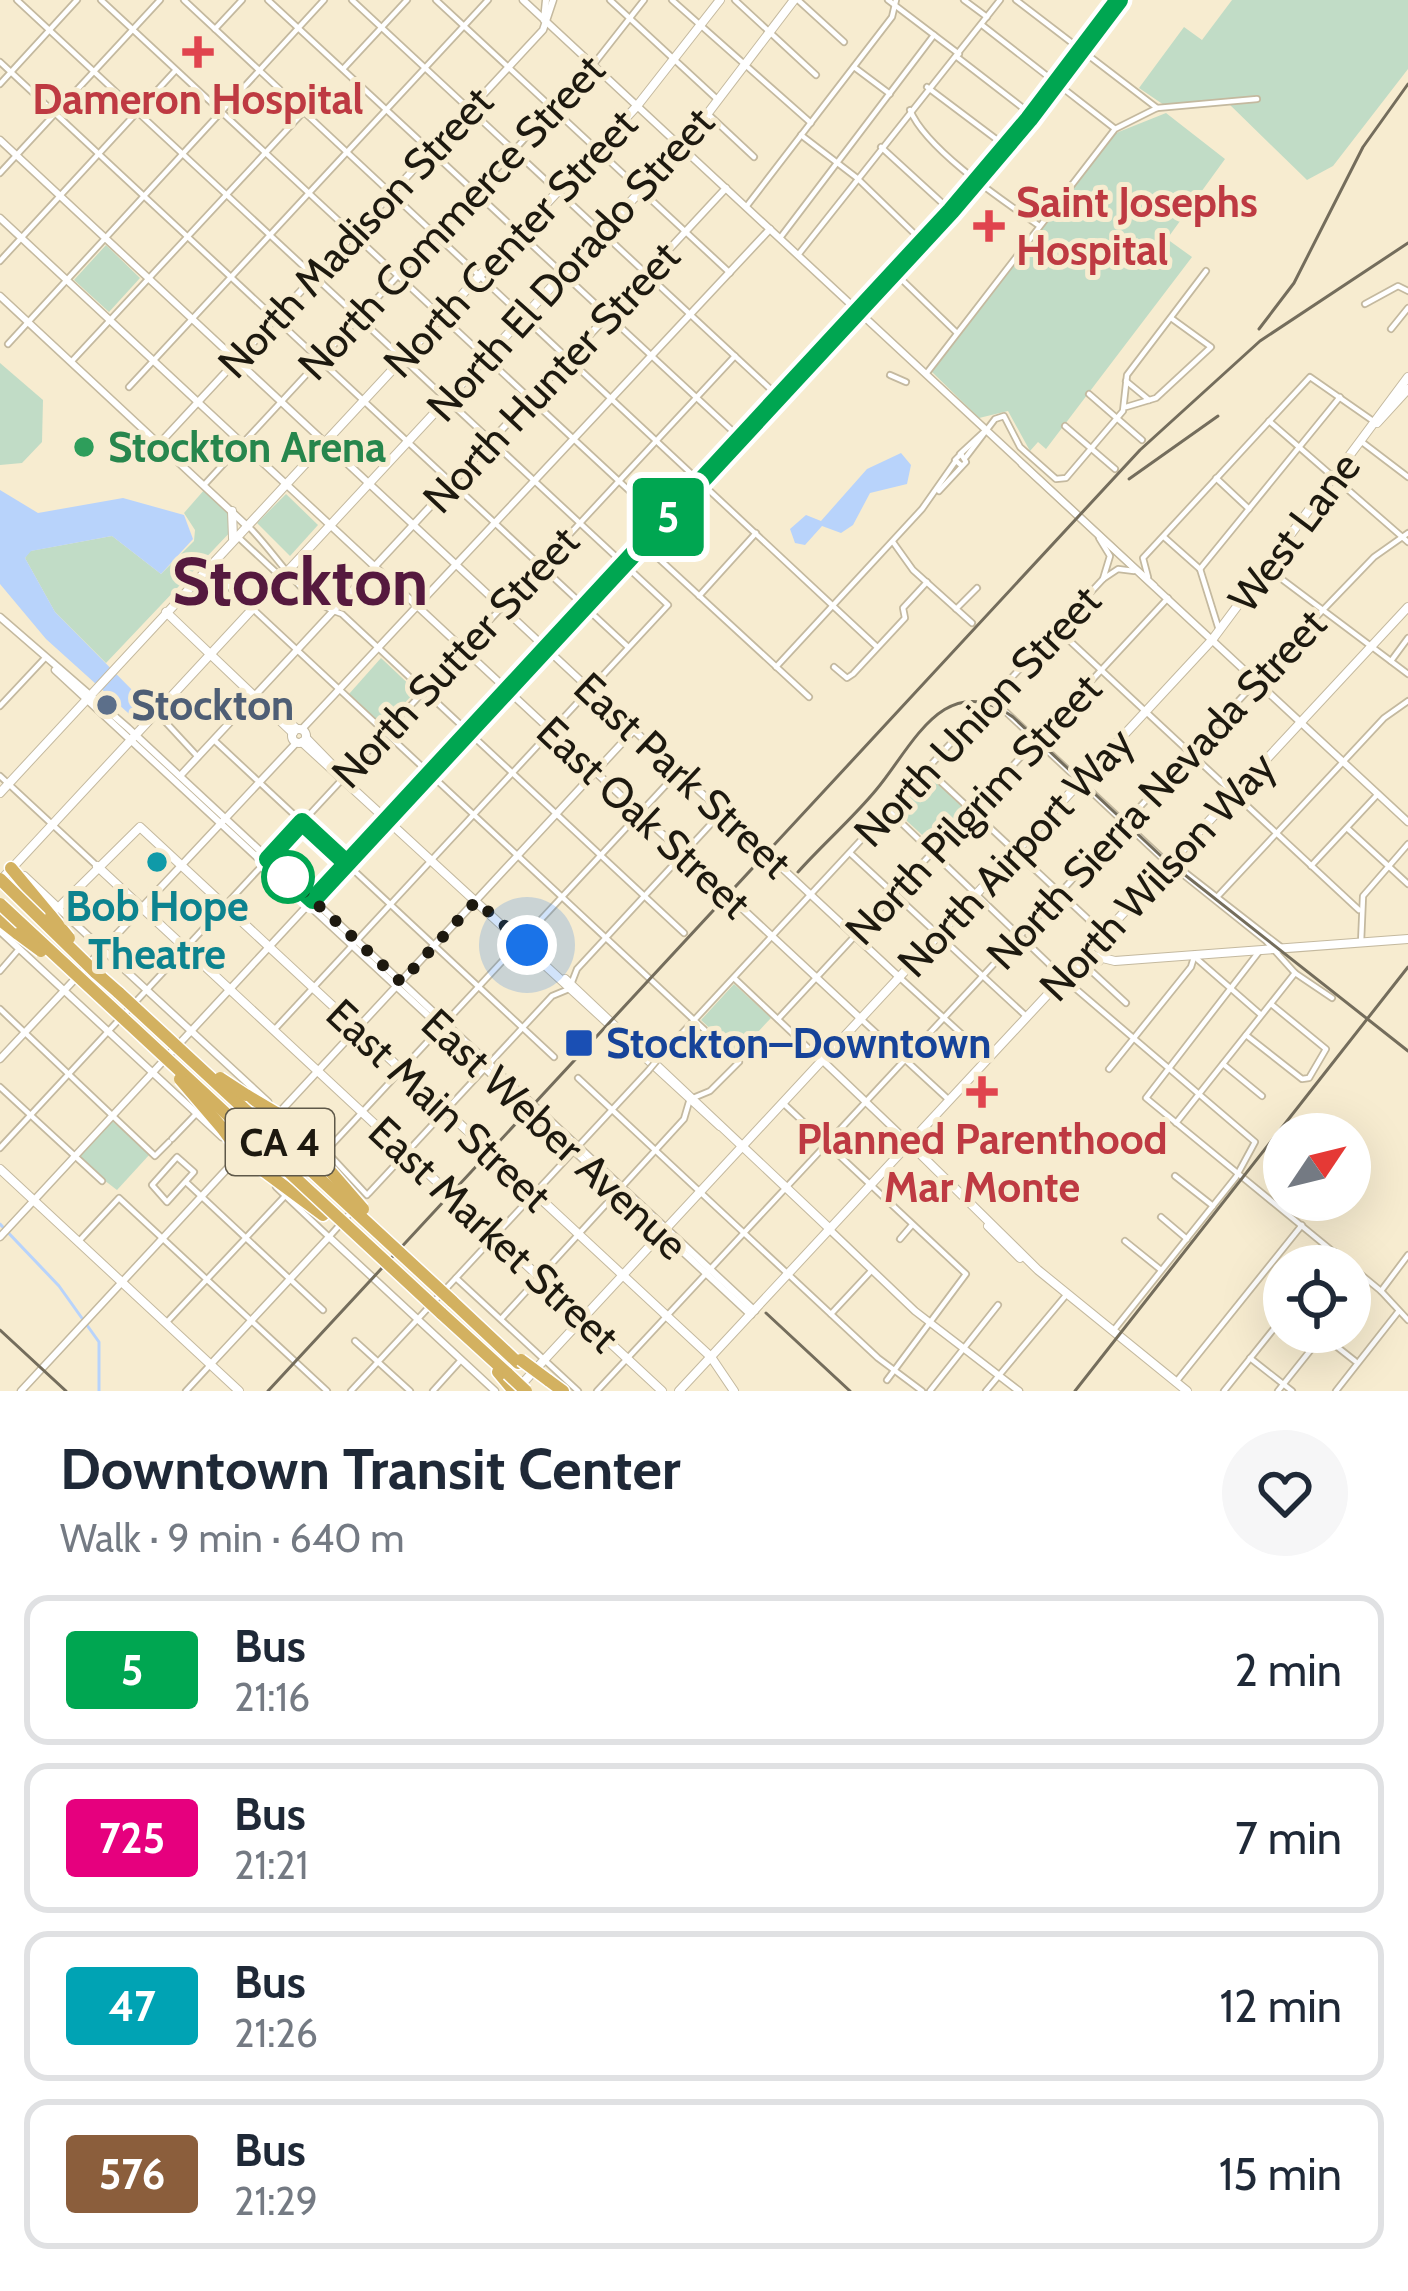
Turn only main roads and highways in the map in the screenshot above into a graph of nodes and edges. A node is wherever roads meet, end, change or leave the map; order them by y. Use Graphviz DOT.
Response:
graph roads {
  1 [pos="720,0"];
  2 [pos="796,0"];
  3 [pos="1408,383"];
  4 [pos="1376,424"];
  5 [pos="232,511"];
  6 [pos="234,540"];
  7 [pos="1408,607"];
  8 [pos="166,612"];
  9 [pos="1212,640"];
  10 [pos="211,654"];
  11 [pos="320,754"];
  12 [pos="344,777"];
  13 [pos="0,794"];
  14 [pos="0,857"];
  15 [pos="97,866"];
  16 [pos="11,868"];
  17 [pos="0,880"];
  18 [pos="25,897"];
  19 [pos="0,904"];
  20 [pos="2,925"];
  21 [pos="1259,935"];
  22 [pos="1408,939"];
  23 [pos="1259,948"];
  24 [pos="1086,953"];
  25 [pos="1100,961"];
  26 [pos="1067,974"];
  27 [pos="89,976"];
  28 [pos="153,1035"];
  29 [pos="909,1143"];
  30 [pos="742,1147"];
  31 [pos="0,1168"];
  32 [pos="830,1229"];
  33 [pos="403,1255"];
  34 [pos="380,1256"];
  35 [pos="622,1276"];
  36 [pos="1066,1296"];
  37 [pos="583,1318"];
  38 [pos="711,1357"];
  39 [pos="513,1369"];
  40 [pos="546,1386"];
  41 [pos="1181,1388"];
  42 [pos="238,1391"];
  43 [pos="515,1391"];
  44 [pos="526,1391"];
  45 [pos="563,1391"];
  46 [pos="662,1391"];
  47 [pos="680,1391"];
  48 [pos="734,1391"];
  1 -- 6 [label="main road, North Center Street"];
  2 -- 10 [label="main road, North El Dorado Street"];
  3 -- 4 [label="main road, West Lane"];
  3 -- 4 [label="main road, West Lane"];
  4 -- 9 [label="main road, West Lane"];
  5 -- 6 [label="main road"];
  6 -- 8 [label="main road, North Center Street"];
  7 -- 24 [label="main road, North Wilson Way"];
  8 -- 10 [label="main road"];
  8 -- 13 [label="main road, North Center Street"];
  9 -- 30 [label="main road, North Airport Way"];
  10 -- 11 [label="main road"];
  10 -- 16 [label="main road, North El Dorado Street"];
  11 -- 12 [label="main road"];
  11 -- 12 [label="main road"];
  12 -- 30 [label="main road"];
  14 -- 16 [label="main road"];
  15 -- 16 [label="main road"];
  15 -- 35 [label="main road, East Main Street"];
  15 -- 37 [label="main road, East Market Street"];
  16 -- 17 [label="main road, North El Dorado Street"];
  16 -- 18 [label="highway"];
  17 -- 18 [label="highway, bridge"];
  18 -- 27 [label="highway, bridge"];
  19 -- 27 [label="highway, CA 4, bridge"];
  20 -- 27 [label="highway, bridge"];
  21 -- 23 [label="main road"];
  22 -- 23 [label="main road"];
  23 -- 25 [label="main road"];
  24 -- 25 [label="main road"];
  24 -- 26 [label="main road, North Wilson Way"];
  25 -- 26 [label="main road"];
  26 -- 29 [label="main road, North Wilson Way"];
  27 -- 28 [label="highway, CA 4, bridge"];
  28 -- 33 [label="highway, CA 4, bridge"];
  28 -- 33 [label="highway, bridge"];
  28 -- 34 [label="highway, CA 4, bridge"];
  28 -- 34 [label="highway, bridge"];
  29 -- 32 [label="main road, North Wilson Way"];
  29 -- 36 [label="main road"];
  30 -- 32 [label="main road"];
  30 -- 35 [label="main road, North Airport Way"];
  31 -- 42 [label="main road"];
  32 -- 38 [label="main road, North Wilson Way"];
  33 -- 39 [label="highway, CA 4, bridge"];
  34 -- 39 [label="highway, CA 4, bridge"];
  35 -- 37 [label="main road, North Airport Way"];
  35 -- 38 [label="main road, East Main Street"];
  36 -- 41 [label="main road"];
  36 -- 41 [label="main road"];
  37 -- 43 [label="main road, North Airport Way"];
  37 -- 46 [label="main road, East Market Street"];
  38 -- 47 [label="main road, North Wilson Way"];
  38 -- 48 [label="main road, East Main Street"];
  39 -- 40 [label="highway, bridge"];
  39 -- 43 [label="highway, bridge"];
  39 -- 44 [label="highway, CA 4, bridge"];
  40 -- 45 [label="highway"];
}
